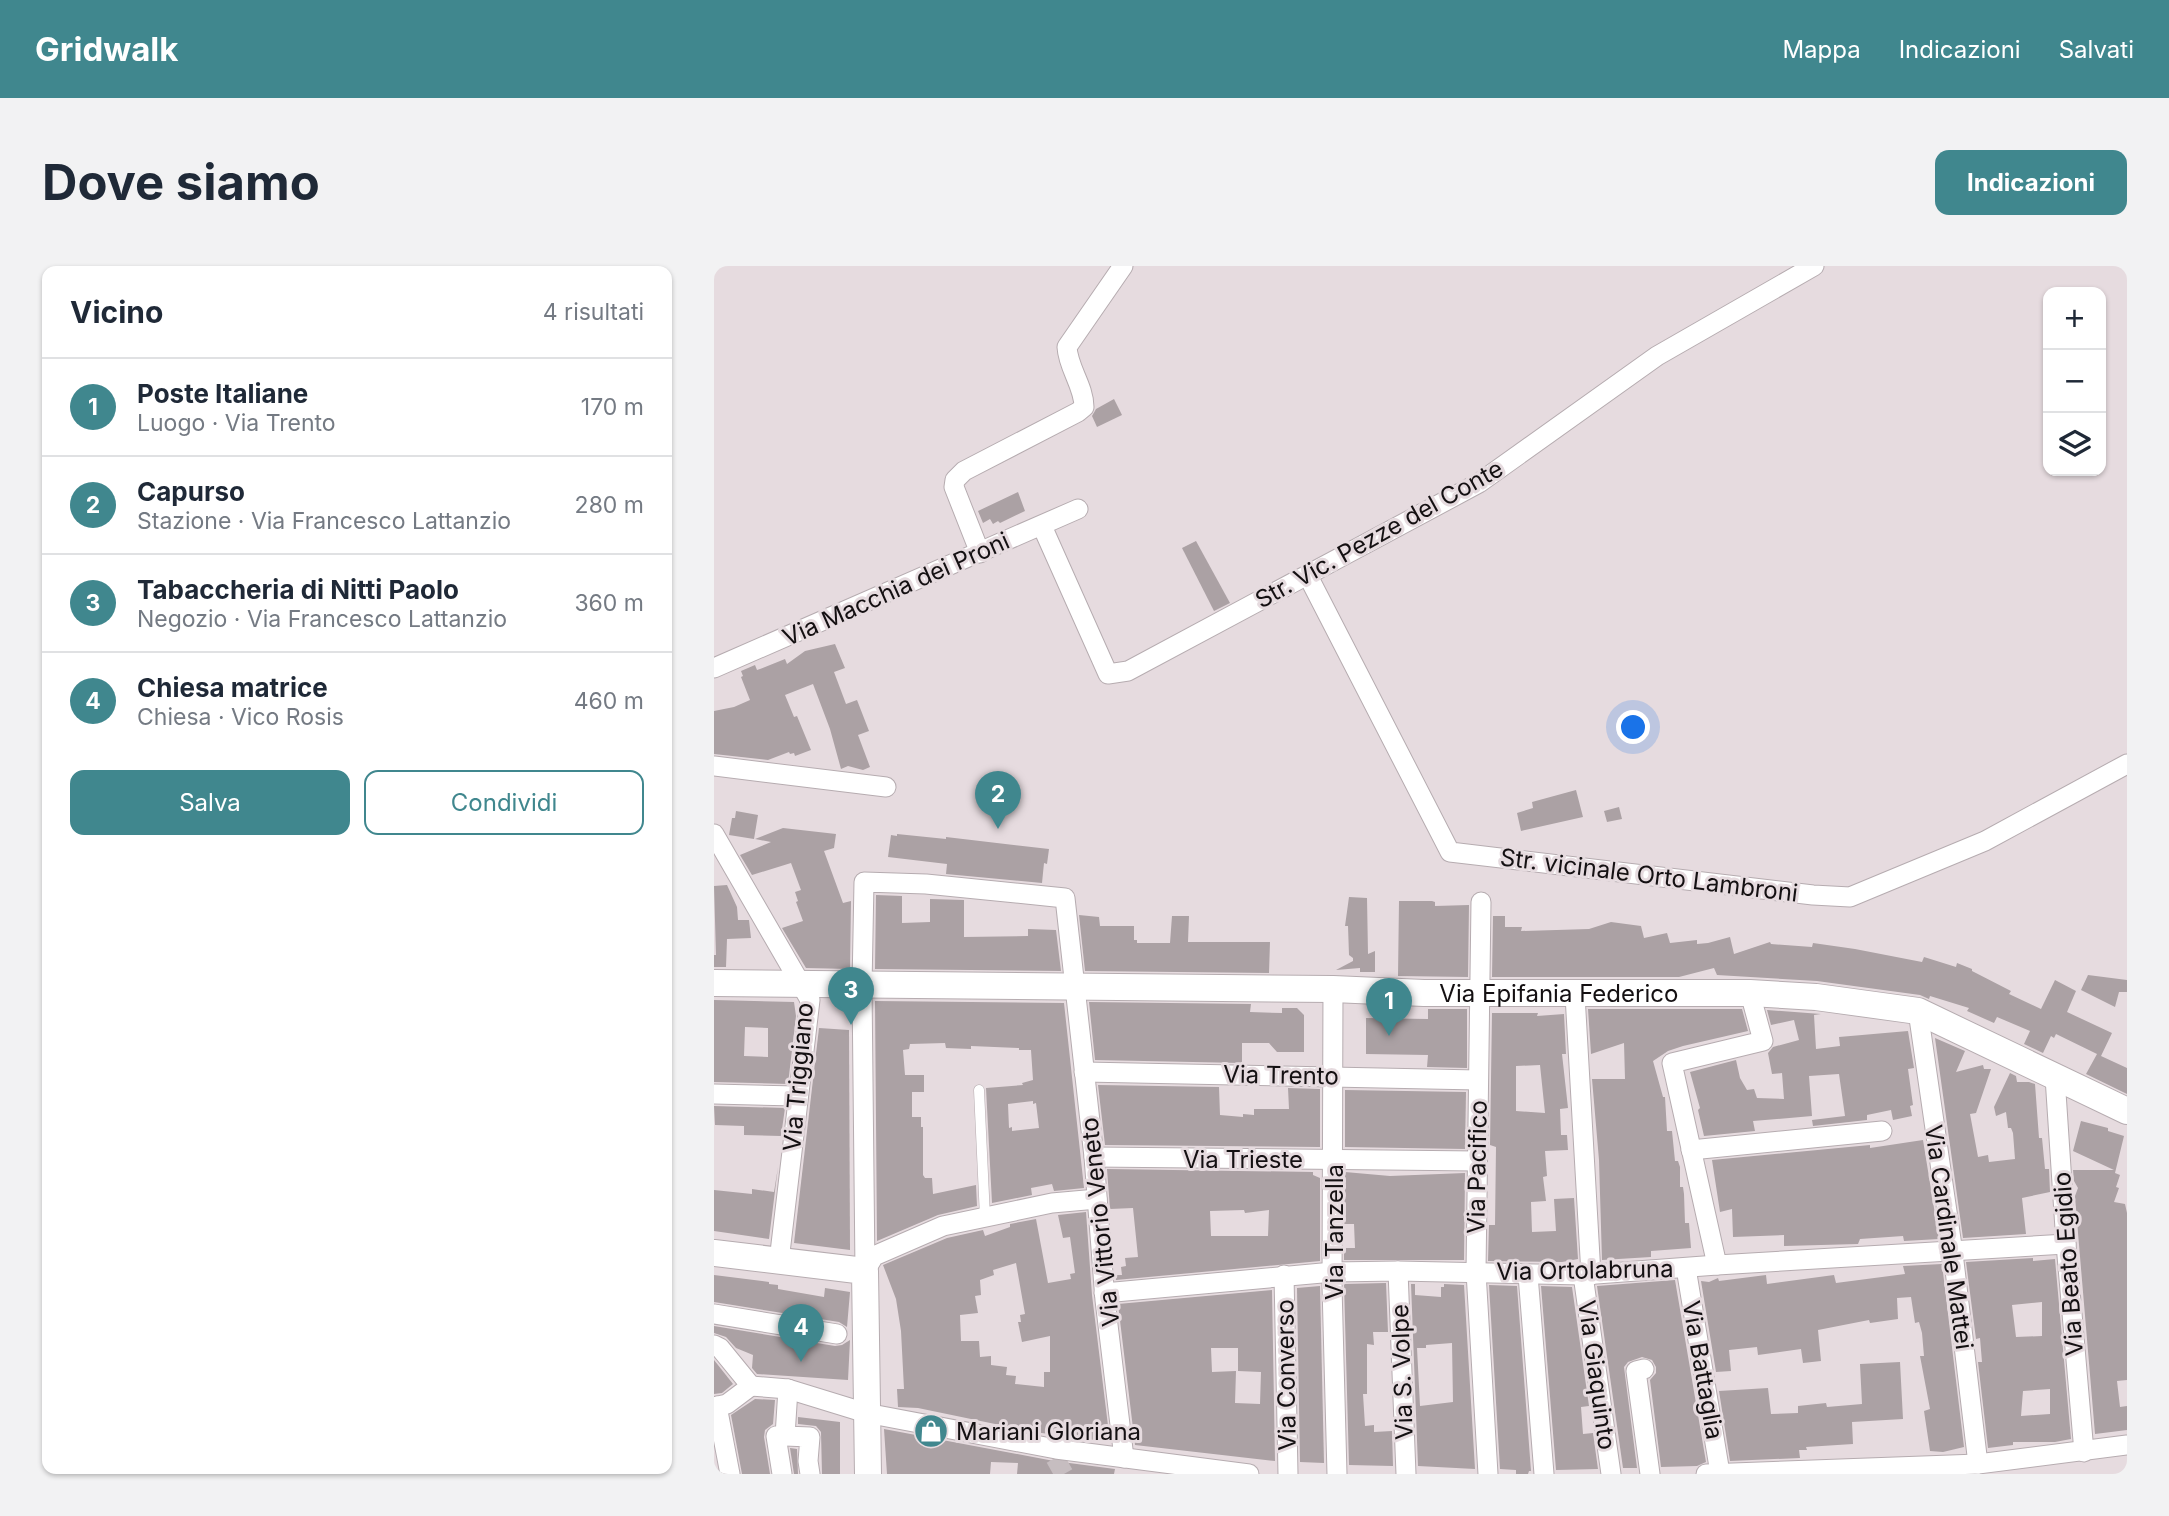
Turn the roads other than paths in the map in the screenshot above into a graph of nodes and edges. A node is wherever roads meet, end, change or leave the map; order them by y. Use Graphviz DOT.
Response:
graph roads {
  1 [pos="1122,266"];
  2 [pos="1814,266"];
  3 [pos="1078,509"];
  4 [pos="1042,526"];
  5 [pos="980,553"];
  6 [pos="1308,576"];
  7 [pos="714,668"];
  8 [pos="2127,764"];
  9 [pos="714,766"];
  10 [pos="886,788"];
  11 [pos="714,834"];
  12 [pos="735,869"];
  13 [pos="714,870"];
  14 [pos="1480,902"];
  15 [pos="714,983"];
  16 [pos="803,985"];
  17 [pos="862,986"];
  18 [pos="1074,986"];
  19 [pos="1333,989"];
  20 [pos="1750,993"];
  21 [pos="1480,994"];
  22 [pos="1575,995"];
  23 [pos="1918,1011"];
  24 [pos="1084,1072"];
  25 [pos="1334,1076"];
  26 [pos="2055,1077"];
  27 [pos="1478,1080"];
  28 [pos="979,1090"];
  29 [pos="714,1094"];
  30 [pos="797,1096"];
  31 [pos="2127,1111"];
  32 [pos="1882,1131"];
  33 [pos="1691,1150"];
  34 [pos="1094,1157"];
  35 [pos="1334,1159"];
  36 [pos="1477,1161"];
  37 [pos="1097,1199"];
  38 [pos="985,1217"];
  39 [pos="2066,1244"];
  40 [pos="1953,1252"];
  41 [pos="714,1253"];
  42 [pos="779,1261"];
  43 [pos="1717,1265"];
  44 [pos="1686,1268"];
  45 [pos="1398,1270"];
  46 [pos="865,1271"];
  47 [pos="1333,1272"];
  48 [pos="1476,1272"];
  49 [pos="1284,1275"];
  50 [pos="1528,1275"];
  51 [pos="1587,1275"];
  52 [pos="1104,1293"];
  53 [pos="714,1314"];
  54 [pos="837,1334"];
  55 [pos="714,1345"];
  56 [pos="1644,1369"];
  57 [pos="751,1385"];
  58 [pos="788,1390"];
  59 [pos="715,1407"];
  60 [pos="866,1413"];
  61 [pos="785,1436"];
  62 [pos="2127,1445"];
  63 [pos="2084,1452"];
  64 [pos="1136,1464"];
  65 [pos="1978,1464"];
  66 [pos="1713,1473"];
  67 [pos="730,1474"];
  68 [pos="782,1474"];
  69 [pos="810,1474"];
  70 [pos="868,1474"];
  71 [pos="1249,1474"];
  72 [pos="1288,1474"];
  73 [pos="1337,1474"];
  74 [pos="1406,1474"];
  75 [pos="1488,1474"];
  76 [pos="1544,1474"];
  77 [pos="1611,1474"];
  78 [pos="1650,1474"];
  1 -- 5 [label="street"];
  2 -- 6 [label="street, Str. Vic. Pezze del Conte"];
  3 -- 4 [label="street, Via Macchia dei Proni"];
  4 -- 5 [label="street, Via Macchia dei Proni"];
  4 -- 6 [label="street, Str. Vic. Pezze del Conte"];
  5 -- 7 [label="street, Via Macchia dei Proni"];
  6 -- 8 [label="street, Str. vicinale Orto Lambroni"];
  9 -- 10 [label="street"];
  11 -- 12 [label="street, Via Triggiano"];
  12 -- 13 [label="street"];
  12 -- 16 [label="street, Via Triggiano"];
  14 -- 21 [label="street, Via Pacifico"];
  15 -- 16 [label="main road, Via Epifania Federico"];
  16 -- 17 [label="main road, Via Epifania Federico"];
  16 -- 30 [label="street, Via Triggiano"];
  17 -- 18 [label="main road, Via Epifania Federico"];
  17 -- 18 [label="street, Via Vittorio Veneto"];
  17 -- 46 [label="street"];
  18 -- 19 [label="main road, Via Epifania Federico"];
  18 -- 24 [label="street, Via Vittorio Veneto"];
  19 -- 21 [label="main road, Via Epifania Federico"];
  19 -- 25 [label="street, Via Tanzella"];
  20 -- 22 [label="main road, Via Epifania Federico"];
  20 -- 23 [label="main road, Via Epifania Federico"];
  20 -- 33 [label="street"];
  21 -- 22 [label="main road, Via Epifania Federico"];
  21 -- 27 [label="street, Via Pacifico"];
  22 -- 51 [label="street, Via Giaquinto"];
  23 -- 26 [label="main road, Via Epifania Federico"];
  23 -- 40 [label="street, Via Cardinale Mattei"];
  24 -- 25 [label="street, Via Trento"];
  24 -- 34 [label="street, Via Vittorio Veneto"];
  25 -- 27 [label="street, Via Trento"];
  25 -- 35 [label="street, Via Tanzella"];
  26 -- 31 [label="main road, Via Epifania Federico"];
  26 -- 39 [label="street, Via Beato Egidio"];
  27 -- 36 [label="street, Via Pacifico"];
  28 -- 38 [label="lane"];
  29 -- 30 [label="street"];
  30 -- 42 [label="street, Via Triggiano"];
  32 -- 33 [label="street"];
  33 -- 43 [label="street"];
  34 -- 35 [label="street, Via Trieste"];
  34 -- 37 [label="street, Via Vittorio Veneto"];
  35 -- 36 [label="street, Via Trieste"];
  35 -- 47 [label="street, Via Tanzella"];
  36 -- 48 [label="street, Via Pacifico"];
  37 -- 38 [label="street"];
  37 -- 52 [label="street, Via Vittorio Veneto"];
  38 -- 46 [label="street"];
  39 -- 40 [label="street, Via Ortolabruna"];
  39 -- 63 [label="street, Via Beato Egidio"];
  40 -- 43 [label="street, Via Ortolabruna"];
  40 -- 65 [label="street, Via Cardinale Mattei"];
  41 -- 42 [label="main road"];
  42 -- 46 [label="main road"];
  43 -- 44 [label="street, Via Ortolabruna"];
  44 -- 51 [label="street, Via Ortolabruna"];
  44 -- 66 [label="street, Via Battaglia"];
  45 -- 47 [label="street, Via Ortolabruna"];
  45 -- 48 [label="street, Via Ortolabruna"];
  45 -- 74 [label="street, Via S. Volpe"];
  46 -- 60 [label="main road"];
  47 -- 49 [label="street, Via Ortolabruna"];
  47 -- 73 [label="street, Via Tanzella"];
  48 -- 50 [label="street, Via Ortolabruna"];
  48 -- 75 [label="street, Via Pacifico"];
  49 -- 52 [label="street, Via Ortolabruna"];
  49 -- 72 [label="street, Via Converso"];
  50 -- 51 [label="street, Via Ortolabruna"];
  50 -- 76 [label="street"];
  51 -- 77 [label="street, Via Giaquinto"];
  52 -- 64 [label="street, Via Vittorio Veneto"];
  53 -- 54 [label="street"];
  55 -- 57 [label="street"];
  56 -- 78 [label="street"];
  57 -- 58 [label="street"];
  57 -- 59 [label="street"];
  58 -- 60 [label="street"];
  58 -- 61 [label="street"];
  59 -- 67 [label="street"];
  60 -- 64 [label="street"];
  60 -- 70 [label="main road"];
  61 -- 68 [label="street"];
  61 -- 69 [label="street"];
  62 -- 63 [label="street"];
  63 -- 65 [label="street"];
  64 -- 71 [label="street"];
  65 -- 66 [label="street"];
}
